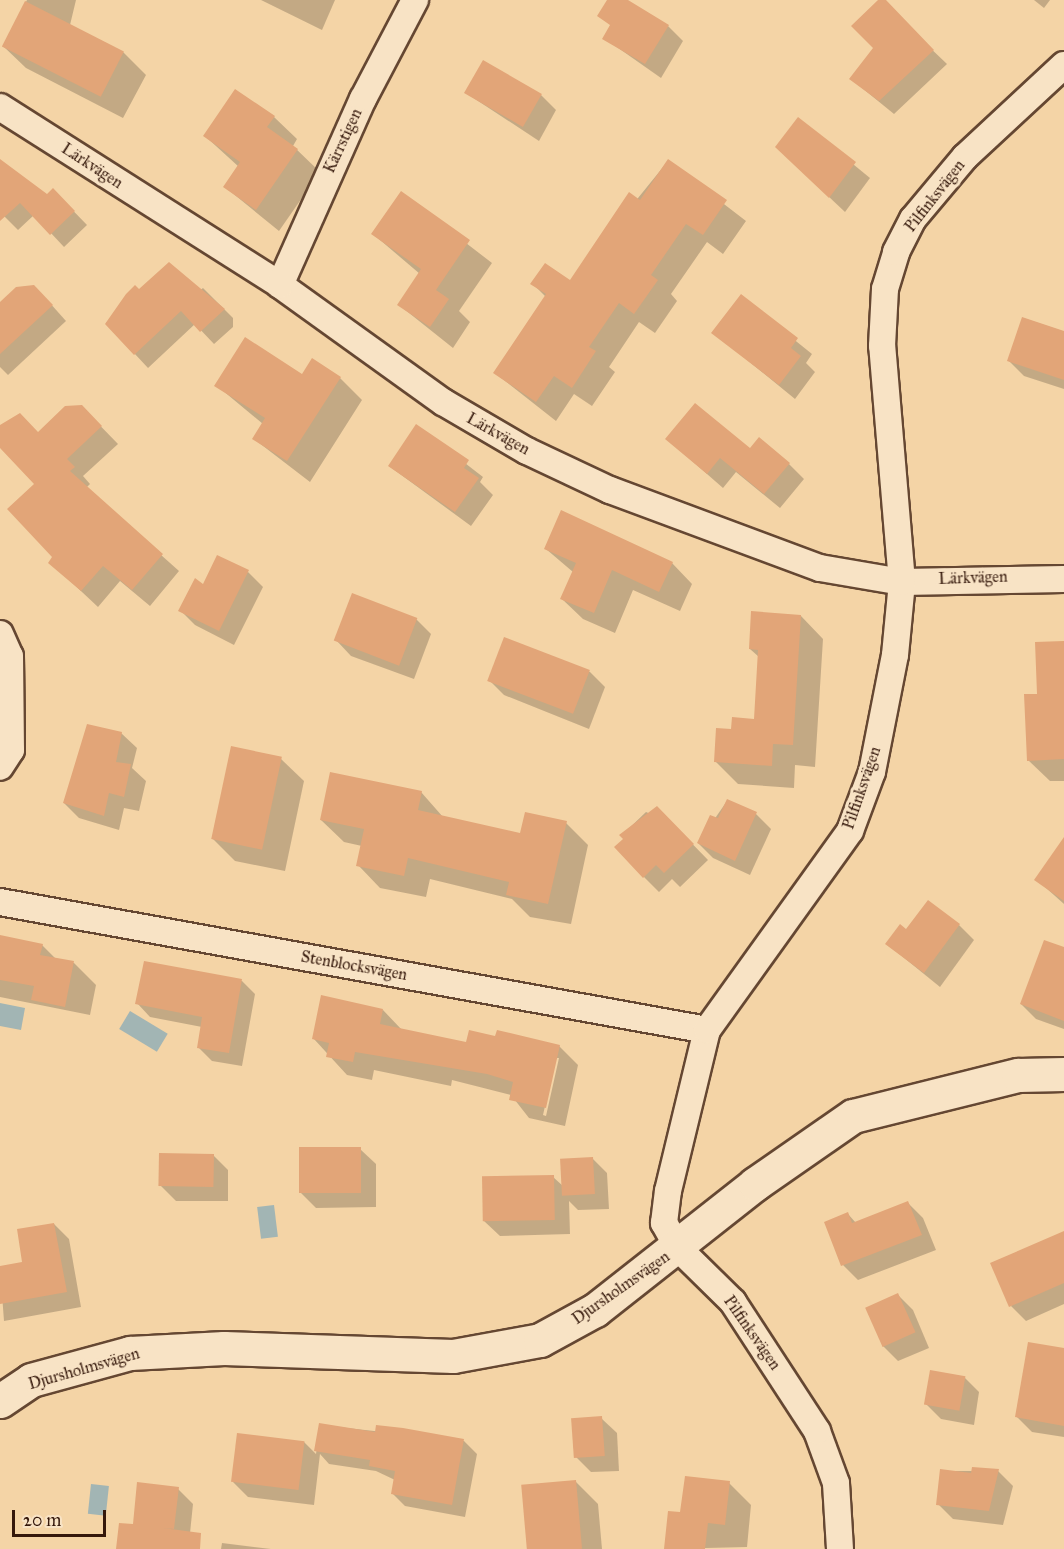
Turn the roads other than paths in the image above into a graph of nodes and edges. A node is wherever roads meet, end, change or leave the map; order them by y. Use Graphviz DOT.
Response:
graph roads {
  1 [pos="416,0"];
  2 [pos="1064,64"];
  3 [pos="0,107"];
  4 [pos="280,285"];
  5 [pos="1064,579"];
  6 [pos="902,582"];
  7 [pos="0,634"];
  8 [pos="0,767"];
  9 [pos="0,902"];
  10 [pos="707,1030"];
  11 [pos="1064,1074"];
  12 [pos="678,1248"];
  13 [pos="0,1401"];
  14 [pos="840,1549"];
  1 -- 4 [label="street, Kärrstigen"];
  2 -- 6 [label="street, Pilfinksvägen"];
  3 -- 4 [label="street, Lärkvägen"];
  4 -- 6 [label="street, Lärkvägen"];
  5 -- 6 [label="street, Lärkvägen"];
  6 -- 10 [label="street, Pilfinksvägen"];
  7 -- 8 [label="street"];
  9 -- 10 [label="street, Stenblocksvägen"];
  10 -- 12 [label="street, Pilfinksvägen"];
  11 -- 12 [label="street, Djursholmsvägen"];
  12 -- 13 [label="street, Djursholmsvägen"];
  12 -- 14 [label="street, Pilfinksvägen"];
}
